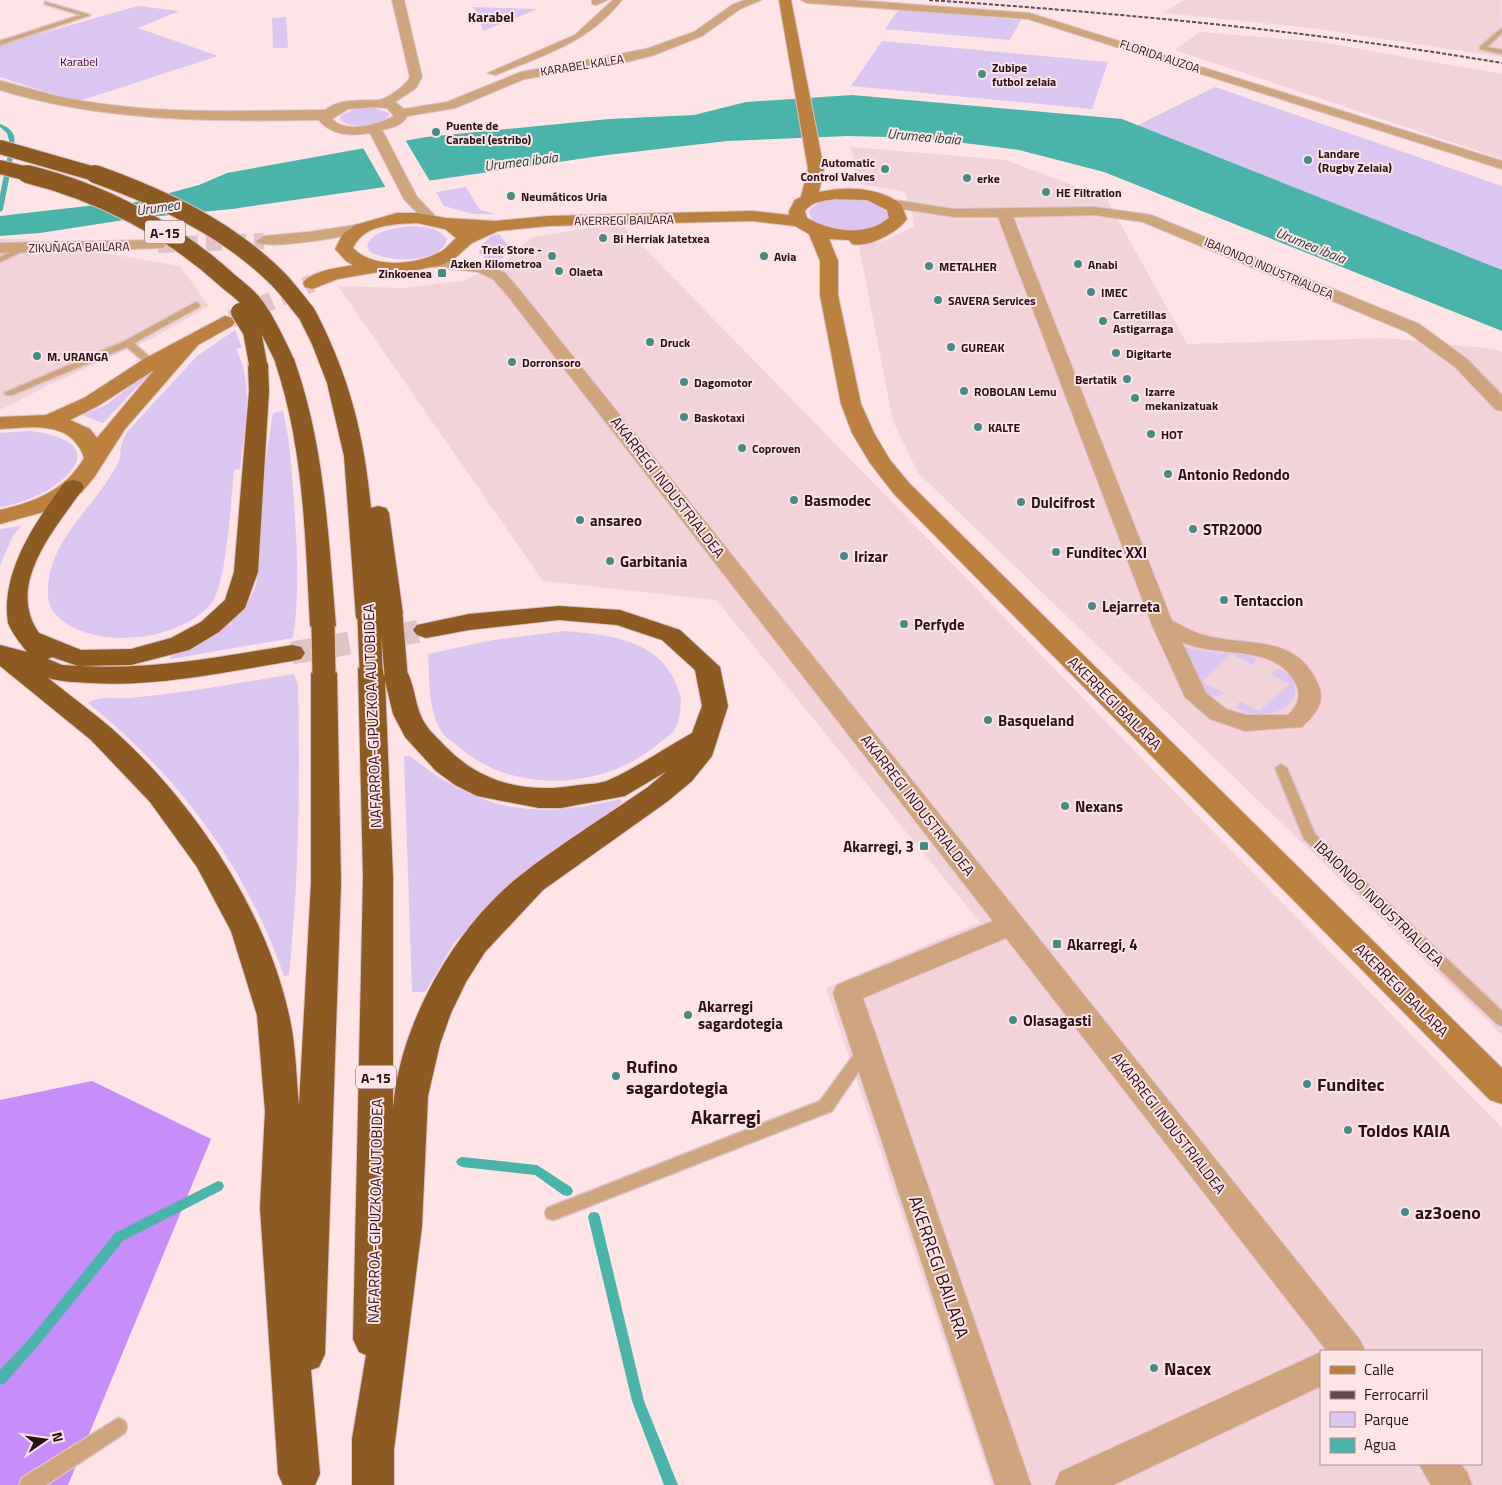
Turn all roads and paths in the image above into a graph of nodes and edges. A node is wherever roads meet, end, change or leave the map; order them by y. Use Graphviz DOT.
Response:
graph roads {
  1 [pos="398,0"];
  2 [pos="618,0"];
  3 [pos="755,0"];
  4 [pos="786,0"];
  5 [pos="807,0"];
  6 [pos="47,3"];
  7 [pos="1502,30"];
  8 [pos="0,43"];
  9 [pos="1502,52"];
  10 [pos="493,73"];
  11 [pos="0,85"];
  12 [pos="384,104"];
  13 [pos="402,113"];
  14 [pos="327,115"];
  15 [pos="376,133"];
  16 [pos="0,147"];
  17 [pos="1502,165"];
  18 [pos="0,167"];
  19 [pos="816,169"];
  20 [pos="409,193"];
  21 [pos="856,194"];
  22 [pos="888,202"];
  23 [pos="804,208"];
  24 [pos="1004,212"];
  25 [pos="954,213"];
  26 [pos="398,219"];
  27 [pos="439,222"];
  28 [pos="894,224"];
  29 [pos="495,226"];
  30 [pos="362,228"];
  31 [pos="817,231"];
  32 [pos="875,233"];
  33 [pos="309,237"];
  34 [pos="264,241"];
  35 [pos="158,245"];
  36 [pos="460,245"];
  37 [pos="0,248"];
  38 [pos="26,248"];
  39 [pos="346,249"];
  40 [pos="201,258"];
  41 [pos="0,260"];
  42 [pos="829,261"];
  43 [pos="430,263"];
  44 [pos="378,267"];
  45 [pos="481,268"];
  46 [pos="334,274"];
  47 [pos="312,284"];
  48 [pos="196,304"];
  49 [pos="225,322"];
  50 [pos="190,342"];
  51 [pos="128,343"];
  52 [pos="151,363"];
  53 [pos="9,393"];
  54 [pos="1502,406"];
  55 [pos="49,422"];
  56 [pos="0,423"];
  57 [pos="95,458"];
  58 [pos="73,487"];
  59 [pos="0,517"];
  60 [pos="1163,625"];
  61 [pos="426,630"];
  62 [pos="30,638"];
  63 [pos="0,652"];
  64 [pos="292,653"];
  65 [pos="383,671"];
  66 [pos="59,673"];
  67 [pos="702,739"];
  68 [pos="1281,768"];
  69 [pos="1012,924"];
  70 [pos="1502,1020"];
  71 [pos="866,1049"];
  72 [pos="1502,1090"];
  73 [pos="553,1213"];
  74 [pos="1347,1350"];
  75 [pos="1320,1368"];
  76 [pos="118,1427"];
  77 [pos="1439,1465"];
  78 [pos="373,1471"];
  79 [pos="299,1479"];
  80 [pos="29,1485"];
  81 [pos="1013,1485"];
  82 [pos="1073,1485"];
  83 [pos="1454,1485"];
  1 -- 12 [label="street"];
  2 -- 10 [label="street"];
  3 -- 13 [label="street, KARABEL KALEA"];
  4 -- 19 [label="main road"];
  5 -- 17 [label="street, FLORIDA AUZOA"];
  6 -- 8 [label="lane"];
  7 -- 9 [label="lane"];
  11 -- 14 [label="street"];
  12 -- 13 [label="street"];
  12 -- 14 [label="street"];
  13 -- 15 [label="street"];
  14 -- 15 [label="street"];
  15 -- 20 [label="street"];
  16 -- 65 [label="highway, A-15, bridge"];
  18 -- 40 [label="highway, A-15, bridge"];
  19 -- 21 [label="main road"];
  19 -- 23 [label="main road"];
  20 -- 26 [label="street"];
  20 -- 27 [label="street"];
  21 -- 22 [label="main road"];
  21 -- 23 [label="main road"];
  22 -- 25 [label="street"];
  22 -- 28 [label="main road"];
  23 -- 29 [label="main road, AKERREGI BAILARA"];
  23 -- 31 [label="main road"];
  24 -- 25 [label="street, IBAIONDO INDUSTRIALDEA"];
  24 -- 54 [label="street, IBAIONDO INDUSTRIALDEA"];
  24 -- 60 [label="street"];
  25 -- 28 [label="street"];
  26 -- 27 [label="main road"];
  26 -- 30 [label="main road"];
  27 -- 29 [label="main road"];
  27 -- 36 [label="main road"];
  28 -- 32 [label="main road"];
  29 -- 36 [label="main road"];
  30 -- 33 [label="street"];
  30 -- 39 [label="main road"];
  31 -- 32 [label="main road"];
  31 -- 42 [label="main road"];
  32 -- 42 [label="main road"];
  33 -- 34 [label="street"];
  33 -- 39 [label="street"];
  35 -- 38 [label="street, ZIKUÑAGA BAILARA"];
  36 -- 43 [label="main road"];
  36 -- 45 [label="street"];
  37 -- 38 [label="street, ZIKUÑAGA BAILARA"];
  38 -- 41 [label="lane"];
  39 -- 44 [label="main road"];
  39 -- 46 [label="main road"];
  40 -- 62 [label="highway, bridge"];
  40 -- 79 [label="highway, A-15, bridge"];
  42 -- 72 [label="main road, AKERREGI BAILARA"];
  43 -- 44 [label="main road"];
  43 -- 45 [label="street"];
  44 -- 46 [label="main road"];
  45 -- 69 [label="street, AKARREGI INDUSTRIALDEA"];
  46 -- 47 [label="main road"];
  48 -- 51 [label="lane"];
  49 -- 50 [label="main road"];
  50 -- 52 [label="main road"];
  50 -- 57 [label="main road"];
  51 -- 52 [label="lane"];
  51 -- 53 [label="lane"];
  52 -- 55 [label="main road"];
  55 -- 56 [label="main road"];
  55 -- 57 [label="main road"];
  57 -- 58 [label="main road"];
  58 -- 59 [label="main road"];
  58 -- 62 [label="highway"];
  60 -- 60 [label="street"];
  61 -- 67 [label="highway"];
  62 -- 66 [label="highway"];
  63 -- 66 [label="highway"];
  63 -- 79 [label="highway"];
  64 -- 66 [label="highway"];
  65 -- 67 [label="highway"];
  65 -- 78 [label="highway, NAFARROA-GIPUZKOA AUTOBIDEA / A-15"];
  67 -- 78 [label="highway"];
  68 -- 70 [label="lane, IBAIONDO INDUSTRIALDEA"];
  69 -- 71 [label="street, AKERREGI BAILARA"];
  69 -- 74 [label="street, AKARREGI INDUSTRIALDEA"];
  71 -- 73 [label="lane"];
  71 -- 81 [label="street, AKERREGI BAILARA"];
  75 -- 82 [label="street"];
  76 -- 80 [label="lane"];
  77 -- 83 [label="street"];
}
